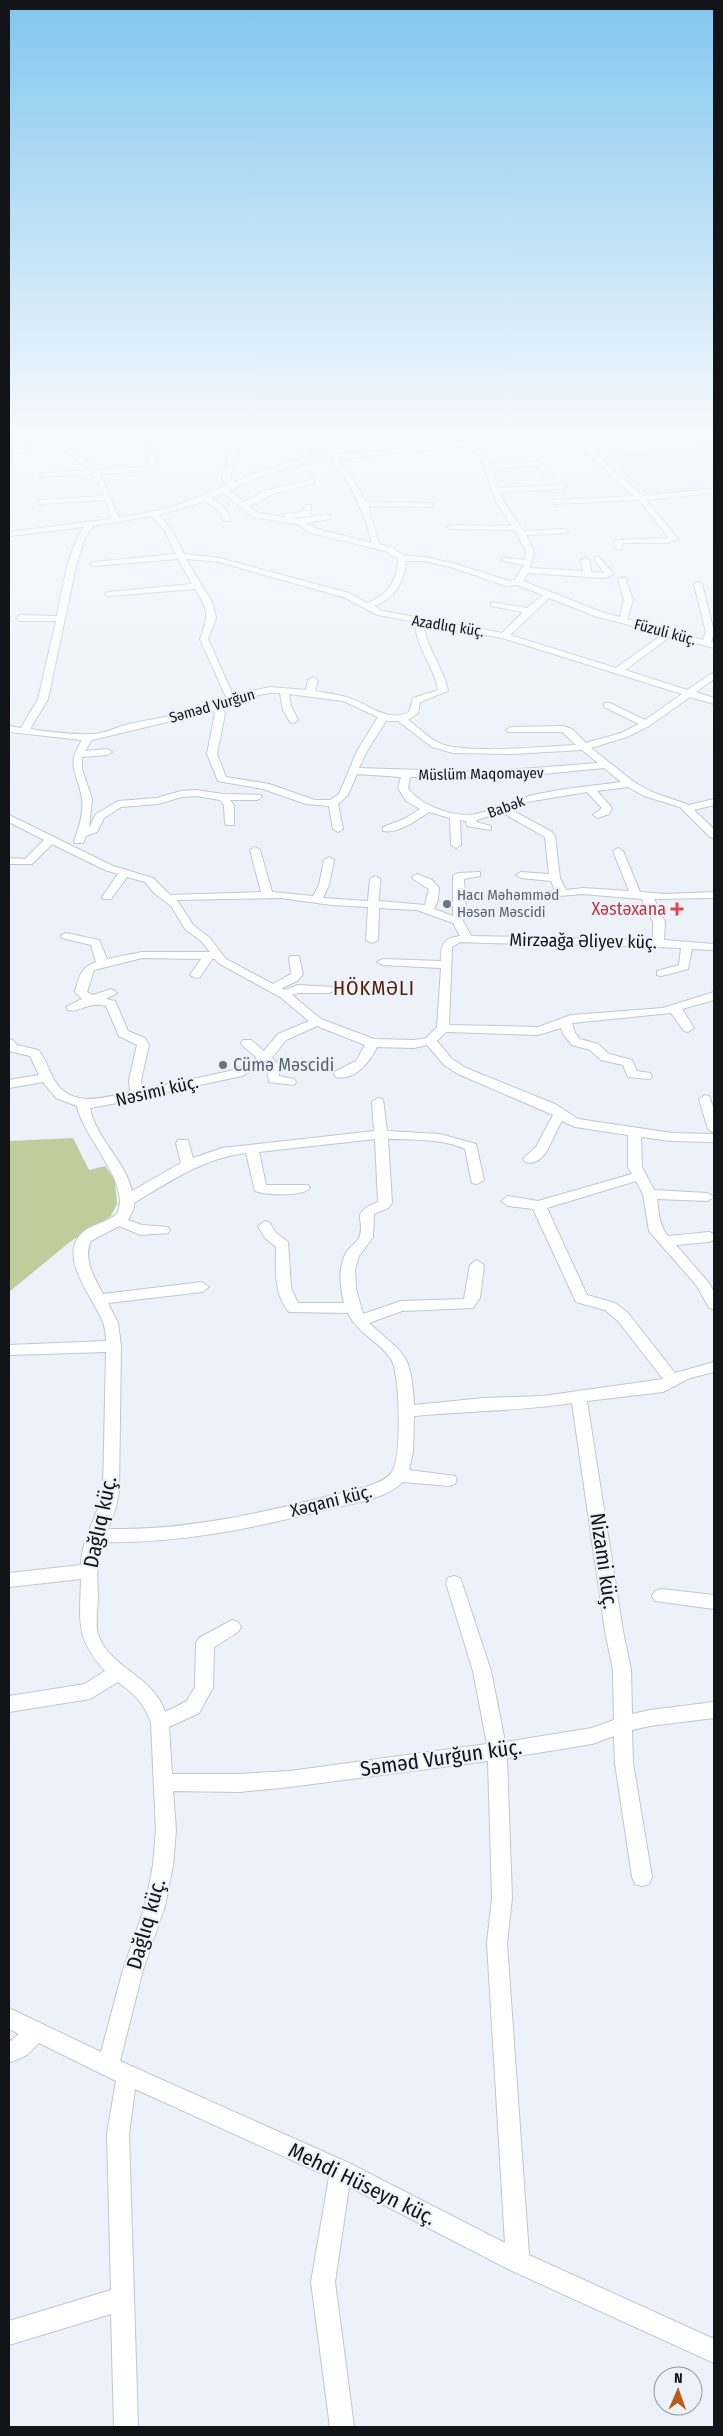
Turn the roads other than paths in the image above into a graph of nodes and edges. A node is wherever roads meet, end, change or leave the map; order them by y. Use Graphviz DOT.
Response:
graph roads {
  1 [pos="76,552"];
  2 [pos="180,552"];
  3 [pos="392,552"];
  4 [pos="530,552"];
  5 [pos="182,556"];
  6 [pos="402,558"];
  7 [pos="598,558"];
  8 [pos="467,560"];
  9 [pos="504,560"];
  10 [pos="585,560"];
  11 [pos="94,564"];
  12 [pos="456,566"];
  13 [pos="527,566"];
  14 [pos="587,574"];
  15 [pos="622,579"];
  16 [pos="518,582"];
  17 [pos="698,584"];
  18 [pos="196,586"];
  19 [pos="109,594"];
  20 [pos="550,594"];
  21 [pos="504,596"];
  22 [pos="494,604"];
  23 [pos="366,606"];
  24 [pos="533,607"];
  25 [pos="20,618"];
  26 [pos="60,620"];
  27 [pos="622,621"];
  28 [pos="423,622"];
  29 [pos="670,633"];
  30 [pos="504,636"];
  31 [pos="711,644"];
  32 [pos="618,671"];
  33 [pos="714,675"];
  34 [pos="313,680"];
  35 [pos="285,690"];
  36 [pos="310,693"];
  37 [pos="690,694"];
  38 [pos="231,698"];
  39 [pos="714,701"];
  40 [pos="607,705"];
  41 [pos="215,707"];
  42 [pos="383,717"];
  43 [pos="401,719"];
  44 [pos="294,720"];
  45 [pos="646,724"];
  46 [pos="9,729"];
  47 [pos="511,730"];
  48 [pos="24,731"];
  49 [pos="88,738"];
  50 [pos="584,747"];
  51 [pos="107,752"];
  52 [pos="78,754"];
  53 [pos="606,765"];
  54 [pos="355,771"];
  55 [pos="406,775"];
  56 [pos="630,784"];
  57 [pos="589,789"];
  58 [pos="223,797"];
  59 [pos="257,797"];
  60 [pos="714,802"];
  61 [pos="333,803"];
  62 [pos="501,808"];
  63 [pos="688,808"];
  64 [pos="427,809"];
  65 [pos="598,815"];
  66 [pos="87,816"];
  67 [pos="100,816"];
  68 [pos="455,816"];
  69 [pos="9,818"];
  70 [pos="472,818"];
  71 [pos="230,823"];
  72 [pos="487,828"];
  73 [pos="338,829"];
  74 [pos="388,829"];
  75 [pos="82,834"];
  76 [pos="714,835"];
  77 [pos="51,839"];
  78 [pos="456,845"];
  79 [pos="73,849"];
  80 [pos="255,850"];
  81 [pos="618,851"];
  82 [pos="330,860"];
  83 [pos="9,861"];
  84 [pos="124,873"];
  85 [pos="476,874"];
  86 [pos="521,875"];
  87 [pos="417,877"];
  88 [pos="555,878"];
  89 [pos="375,879"];
  90 [pos="562,893"];
  91 [pos="267,895"];
  92 [pos="714,895"];
  93 [pos="642,896"];
  94 [pos="107,897"];
  95 [pos="169,898"];
  96 [pos="526,898"];
  97 [pos="317,900"];
  98 [pos="374,904"];
  99 [pos="428,909"];
  100 [pos="457,921"];
  101 [pos="66,936"];
  102 [pos="467,939"];
  103 [pos="372,940"];
  104 [pos="658,942"];
  105 [pos="687,945"];
  106 [pos="714,947"];
  107 [pos="212,956"];
  108 [pos="295,958"];
  109 [pos="383,962"];
  110 [pos="102,964"];
  111 [pos="447,965"];
  112 [pos="661,973"];
  113 [pos="196,975"];
  114 [pos="329,989"];
  115 [pos="278,991"];
  116 [pos="111,993"];
  117 [pos="714,996"];
  118 [pos="95,1000"];
  119 [pos="72,1007"];
  120 [pos="674,1009"];
  121 [pos="565,1021"];
  122 [pos="317,1022"];
  123 [pos="443,1028"];
  124 [pos="688,1028"];
  125 [pos="430,1041"];
  126 [pos="9,1043"];
  127 [pos="247,1043"];
  128 [pos="372,1044"];
  129 [pos="265,1059"];
  130 [pos="340,1074"];
  131 [pos="646,1076"];
  132 [pos="46,1078"];
  133 [pos="290,1082"];
  134 [pos="9,1084"];
  135 [pos="136,1097"];
  136 [pos="706,1099"];
  137 [pos="378,1102"];
  138 [pos="83,1104"];
  139 [pos="561,1114"];
  140 [pos="714,1130"];
  141 [pos="634,1131"];
  142 [pos="380,1135"];
  143 [pos="714,1138"];
  144 [pos="183,1143"];
  145 [pos="252,1148"];
  146 [pos="530,1159"];
  147 [pos="188,1165"];
  148 [pos="639,1176"];
  149 [pos="476,1180"];
  150 [pos="303,1188"];
  151 [pos="650,1194"];
  152 [pos="707,1197"];
  153 [pos="128,1200"];
  154 [pos="508,1201"];
  155 [pos="540,1206"];
  156 [pos="118,1221"];
  157 [pos="265,1226"];
  158 [pos="163,1230"];
  159 [pos="710,1236"];
  160 [pos="664,1241"];
  161 [pos="477,1265"];
  162 [pos="202,1287"];
  163 [pos="100,1299"];
  164 [pos="714,1304"];
  165 [pos="355,1315"];
  166 [pos="114,1346"];
  167 [pos="9,1350"];
  168 [pos="714,1367"];
  169 [pos="672,1381"];
  170 [pos="578,1398"];
  171 [pos="406,1411"];
  172 [pos="400,1475"];
  173 [pos="449,1480"];
  174 [pos="96,1535"];
  175 [pos="89,1571"];
  176 [pos="9,1580"];
  177 [pos="454,1582"];
  178 [pos="661,1596"];
  179 [pos="714,1602"];
  180 [pos="232,1627"];
  181 [pos="118,1672"];
  182 [pos="9,1704"];
  183 [pos="714,1710"];
  184 [pos="160,1723"];
  185 [pos="622,1725"];
  186 [pos="497,1750"];
  187 [pos="164,1782"];
  188 [pos="642,1877"];
  189 [pos="9,2018"];
  190 [pos="35,2032"];
  191 [pos="9,2053"];
  192 [pos="108,2066"];
  193 [pos="128,2076"];
  194 [pos="341,2171"];
  195 [pos="518,2262"];
  196 [pos="124,2298"];
  197 [pos="9,2333"];
  198 [pos="714,2351"];
  199 [pos="126,2427"];
  200 [pos="342,2427"];
  1 -- 26 [label="street"];
  2 -- 5 [label="street"];
  3 -- 6 [label="street, Füzuli küç."];
  4 -- 13 [label="street"];
  5 -- 11 [label="street, Azadlıq küç."];
  5 -- 18 [label="street"];
  5 -- 23 [label="street, Azadlıq küç."];
  6 -- 12 [label="street, Füzuli küç."];
  6 -- 23 [label="street"];
  7 -- 14 [label="street"];
  8 -- 12 [label="street"];
  9 -- 13 [label="street"];
  10 -- 14 [label="street"];
  12 -- 16 [label="street, Füzuli küç."];
  13 -- 14 [label="street"];
  13 -- 16 [label="street"];
  15 -- 27 [label="street"];
  16 -- 20 [label="street, Füzuli küç."];
  17 -- 31 [label="street"];
  18 -- 19 [label="street"];
  18 -- 38 [label="street"];
  20 -- 24 [label="street"];
  20 -- 27 [label="street, Füzuli küç."];
  21 -- 24 [label="street"];
  22 -- 24 [label="street"];
  23 -- 28 [label="street, Azadlıq küç."];
  24 -- 30 [label="street"];
  25 -- 26 [label="street"];
  26 -- 48 [label="street"];
  27 -- 29 [label="street, Füzuli küç."];
  28 -- 30 [label="street, Azadlıq küç."];
  28 -- 43 [label="street"];
  29 -- 31 [label="street, Füzuli küç."];
  29 -- 32 [label="street"];
  30 -- 32 [label="street, Azadlıq küç."];
  32 -- 37 [label="street, Azadlıq küç."];
  33 -- 37 [label="street"];
  34 -- 36 [label="street"];
  35 -- 36 [label="street, Səməd Vurğun"];
  35 -- 38 [label="street, Səməd Vurğun"];
  35 -- 44 [label="street"];
  36 -- 42 [label="street, Səməd Vurğun"];
  37 -- 39 [label="street, Azadlıq küç."];
  37 -- 45 [label="street"];
  38 -- 41 [label="street, Səməd Vurğun"];
  40 -- 45 [label="street"];
  41 -- 49 [label="street, Səməd Vurğun"];
  41 -- 61 [label="street"];
  42 -- 43 [label="street, Səməd Vurğun"];
  42 -- 54 [label="street"];
  43 -- 50 [label="street"];
  45 -- 50 [label="street"];
  46 -- 48 [label="street, Səməd Vurğun"];
  47 -- 50 [label="street"];
  48 -- 49 [label="street, Səməd Vurğun"];
  49 -- 52 [label="street"];
  50 -- 53 [label="street"];
  51 -- 52 [label="street"];
  52 -- 66 [label="street"];
  53 -- 55 [label="street, Müslüm Maqomayev"];
  53 -- 56 [label="street"];
  54 -- 55 [label="street, Müslüm Maqomayev"];
  54 -- 61 [label="street"];
  55 -- 64 [label="street, Babək"];
  56 -- 57 [label="street, Babək"];
  56 -- 63 [label="street"];
  57 -- 62 [label="street, Babək"];
  57 -- 65 [label="street"];
  58 -- 59 [label="street"];
  58 -- 67 [label="street"];
  58 -- 71 [label="street"];
  60 -- 63 [label="street"];
  61 -- 73 [label="street"];
  62 -- 70 [label="street, Babək"];
  62 -- 88 [label="street"];
  63 -- 76 [label="street"];
  64 -- 68 [label="street, Babək"];
  64 -- 74 [label="street"];
  66 -- 67 [label="street"];
  66 -- 75 [label="street"];
  67 -- 75 [label="street"];
  68 -- 70 [label="street, Babək"];
  68 -- 78 [label="street"];
  69 -- 77 [label="street"];
  70 -- 72 [label="street"];
  75 -- 79 [label="street"];
  77 -- 79 [label="street"];
  77 -- 83 [label="street"];
  79 -- 84 [label="street"];
  80 -- 91 [label="street"];
  81 -- 93 [label="street"];
  82 -- 97 [label="street"];
  84 -- 94 [label="street"];
  84 -- 95 [label="street"];
  85 -- 100 [label="street"];
  86 -- 88 [label="street"];
  87 -- 99 [label="street"];
  88 -- 90 [label="street"];
  89 -- 98 [label="street"];
  90 -- 93 [label="street"];
  90 -- 96 [label="street"];
  91 -- 95 [label="street"];
  91 -- 97 [label="street"];
  92 -- 93 [label="street"];
  93 -- 104 [label="street"];
  95 -- 107 [label="street"];
  97 -- 98 [label="street"];
  98 -- 99 [label="street"];
  98 -- 103 [label="street"];
  99 -- 100 [label="street"];
  100 -- 102 [label="street"];
  101 -- 110 [label="street"];
  102 -- 104 [label="street, Mirzəağa Əliyev küç."];
  102 -- 111 [label="street, Mirzəağa Əliyev küç."];
  104 -- 105 [label="street, Mirzəağa Əliyev küç."];
  105 -- 106 [label="street, Mirzəağa Əliyev küç."];
  105 -- 112 [label="street"];
  107 -- 110 [label="street"];
  107 -- 113 [label="street"];
  107 -- 115 [label="street"];
  108 -- 115 [label="street"];
  109 -- 111 [label="street"];
  110 -- 118 [label="street"];
  111 -- 123 [label="street"];
  114 -- 115 [label="street"];
  115 -- 122 [label="street"];
  116 -- 118 [label="street"];
  117 -- 120 [label="street"];
  118 -- 119 [label="street"];
  118 -- 135 [label="street"];
  120 -- 121 [label="street"];
  120 -- 124 [label="street"];
  121 -- 123 [label="street"];
  121 -- 131 [label="street"];
  122 -- 128 [label="street"];
  122 -- 129 [label="street, Nəsimi küç."];
  123 -- 125 [label="street"];
  125 -- 128 [label="street"];
  125 -- 139 [label="street"];
  126 -- 132 [label="street, Nəsimi küç."];
  127 -- 129 [label="street"];
  128 -- 130 [label="street"];
  129 -- 133 [label="street"];
  129 -- 135 [label="street, Nəsimi küç."];
  132 -- 134 [label="street"];
  132 -- 138 [label="street, Nəsimi küç."];
  135 -- 138 [label="street, Nəsimi küç."];
  136 -- 140 [label="street"];
  137 -- 142 [label="street"];
  138 -- 153 [label="street"];
  139 -- 141 [label="street"];
  139 -- 146 [label="street"];
  141 -- 143 [label="street"];
  141 -- 148 [label="street"];
  142 -- 145 [label="street"];
  142 -- 149 [label="street"];
  142 -- 165 [label="street"];
  144 -- 147 [label="street"];
  145 -- 147 [label="street"];
  145 -- 150 [label="street"];
  147 -- 153 [label="street"];
  148 -- 151 [label="street"];
  148 -- 155 [label="street"];
  151 -- 152 [label="street"];
  151 -- 160 [label="street"];
  153 -- 156 [label="street"];
  154 -- 155 [label="street"];
  155 -- 169 [label="street"];
  156 -- 158 [label="street"];
  156 -- 163 [label="street, Dağlıq küç."];
  157 -- 165 [label="street"];
  159 -- 160 [label="street"];
  160 -- 164 [label="street"];
  161 -- 165 [label="street"];
  162 -- 163 [label="street"];
  163 -- 166 [label="street, Dağlıq küç."];
  165 -- 171 [label="street"];
  166 -- 167 [label="street"];
  166 -- 174 [label="street, Dağlıq küç."];
  168 -- 169 [label="street"];
  169 -- 170 [label="street"];
  170 -- 171 [label="street"];
  170 -- 185 [label="street, Nizami küç."];
  171 -- 172 [label="street"];
  172 -- 173 [label="street"];
  172 -- 174 [label="street, Xəqani küç."];
  174 -- 175 [label="street, Dağlıq küç."];
  175 -- 176 [label="street"];
  175 -- 181 [label="street, Dağlıq küç."];
  177 -- 186 [label="street"];
  178 -- 179 [label="street"];
  180 -- 184 [label="street"];
  181 -- 182 [label="street"];
  181 -- 184 [label="street, Dağlıq küç."];
  183 -- 185 [label="street, Səməd Vurğun küç."];
  184 -- 187 [label="street, Dağlıq küç."];
  185 -- 186 [label="street, Səməd Vurğun küç."];
  185 -- 188 [label="street, Nizami küç."];
  186 -- 187 [label="street, Səməd Vurğun küç."];
  186 -- 195 [label="street"];
  187 -- 192 [label="street, Dağlıq küç."];
  189 -- 190 [label="street, Mehdi Hüseyn küç."];
  190 -- 191 [label="street"];
  190 -- 192 [label="street, Mehdi Hüseyn küç."];
  192 -- 193 [label="street, Mehdi Hüseyn küç."];
  193 -- 194 [label="street, Mehdi Hüseyn küç."];
  193 -- 196 [label="street"];
  194 -- 195 [label="street, Mehdi Hüseyn küç."];
  194 -- 200 [label="street"];
  195 -- 198 [label="street, Mehdi Hüseyn küç."];
  196 -- 197 [label="street"];
  196 -- 199 [label="street"];
}
